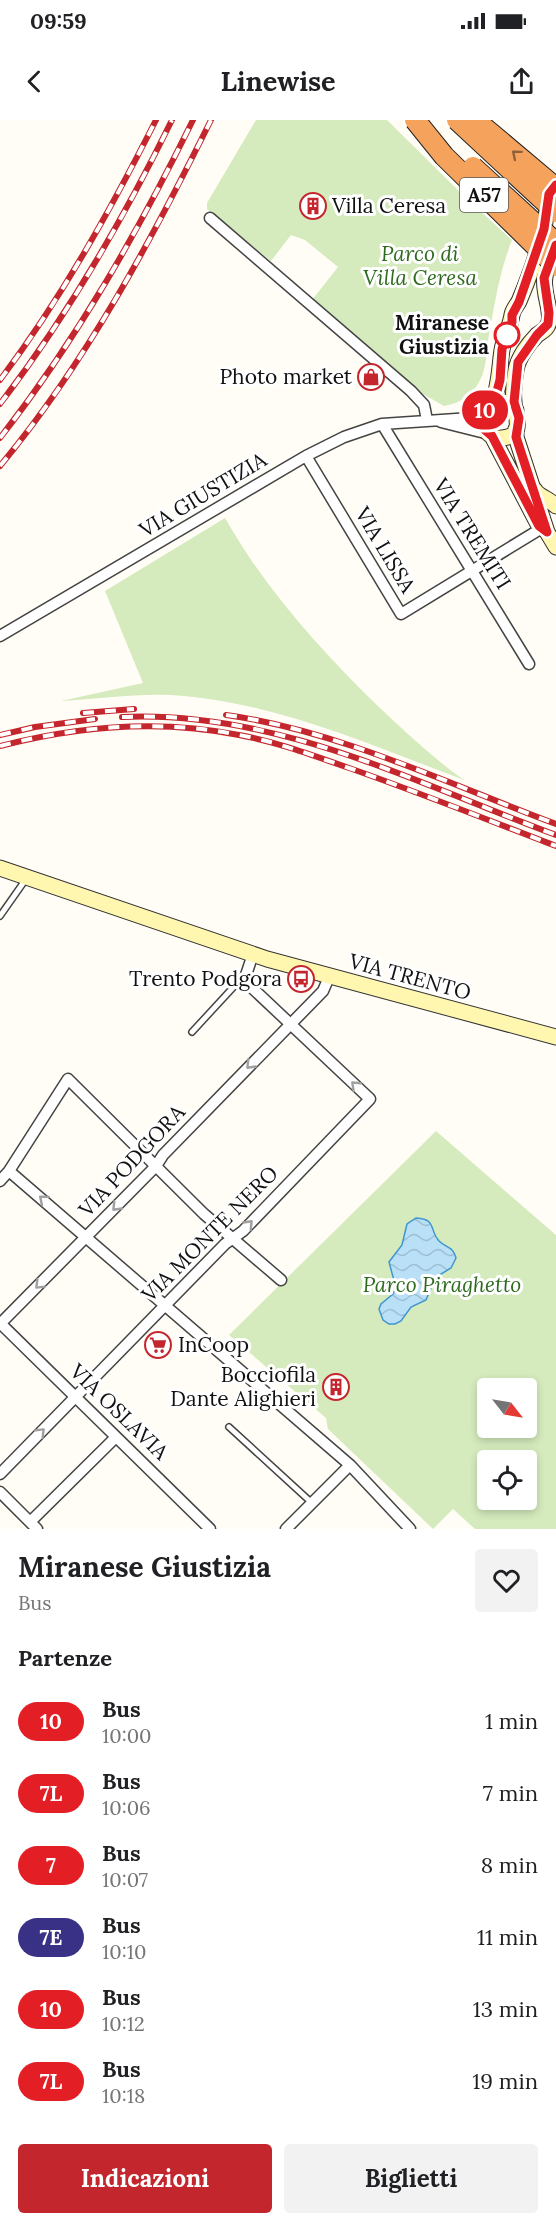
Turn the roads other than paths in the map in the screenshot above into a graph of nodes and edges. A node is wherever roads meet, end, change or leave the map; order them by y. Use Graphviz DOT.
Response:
graph roads {
  1 [pos="415,120"];
  2 [pos="423,120"];
  3 [pos="457,120"];
  4 [pos="475,120"];
  5 [pos="556,186"];
  6 [pos="554,212"];
  7 [pos="210,218"];
  8 [pos="556,244"];
  9 [pos="556,266"];
  10 [pos="519,302"];
  11 [pos="547,308"];
  12 [pos="512,322"];
  13 [pos="556,328"];
  14 [pos="539,334"];
  15 [pos="488,408"];
  16 [pos="516,410"];
  17 [pos="432,421"];
  18 [pos="382,424"];
  19 [pos="516,429"];
  20 [pos="492,438"];
  21 [pos="306,456"];
  22 [pos="535,490"];
  23 [pos="556,506"];
  24 [pos="548,522"];
  25 [pos="556,547"];
  26 [pos="474,572"];
  27 [pos="0,636"];
  28 [pos="529,664"];
  29 [pos="0,868"];
  30 [pos="27,878"];
  31 [pos="0,916"];
  32 [pos="253,954"];
  33 [pos="328,977"];
  34 [pos="245,978"];
  35 [pos="291,1024"];
  36 [pos="192,1032"];
  37 [pos="556,1037"];
  38 [pos="156,1166"];
  39 [pos="9,1170"];
  40 [pos="0,1181"];
  41 [pos="87,1236"];
  42 [pos="232,1239"];
  43 [pos="281,1280"];
  44 [pos="166,1305"];
  45 [pos="0,1324"];
  46 [pos="76,1397"];
  47 [pos="229,1427"];
  48 [pos="116,1437"];
  49 [pos="350,1465"];
  50 [pos="0,1474"];
  51 [pos="0,1492"];
  52 [pos="312,1503"];
  53 [pos="34,1526"];
  54 [pos="210,1529"];
  55 [pos="286,1529"];
  56 [pos="410,1529"];
  1 -- 9 [label="highway, A57, bridge"];
  2 -- 8 [label="highway, A57, bridge"];
  3 -- 6 [label="highway, A57, bridge"];
  5 -- 4 [label="highway, A57, one-way, bridge"];
  5 -- 6 [label="street"];
  6 -- 10 [label="street"];
  7 -- 17 [label="street"];
  8 -- 11 [label="street"];
  10 -- 11 [label="street"];
  10 -- 12 [label="street"];
  11 -- 14 [label="street"];
  12 -- 14 [label="street"];
  12 -- 15 [label="street"];
  13 -- 14 [label="street"];
  14 -- 16 [label="street"];
  15 -- 16 [label="street"];
  15 -- 17 [label="street, VIA GIUSTIZIA"];
  15 -- 20 [label="street"];
  16 -- 19 [label="street"];
  17 -- 18 [label="street, VIA GIUSTIZIA"];
  17 -- 20 [label="street, VIA GIUSTIZIA"];
  18 -- 21 [label="street, VIA GIUSTIZIA"];
  18 -- 26 [label="street, VIA TREMITI"];
  19 -- 20 [label="street"];
  19 -- 22 [label="street"];
  20 -- 24 [label="street"];
  21 -- 26 [label="street, VIA LISSA"];
  21 -- 27 [label="street, VIA GIUSTIZIA"];
  22 -- 23 [label="street"];
  22 -- 24 [label="street"];
  24 -- 25 [label="street"];
  24 -- 26 [label="street, VIA LISSA"];
  26 -- 28 [label="street, VIA TREMITI"];
  29 -- 30 [label="street, VIA TRENTO"];
  30 -- 31 [label="lane"];
  30 -- 32 [label="street, VIA TRENTO"];
  32 -- 33 [label="street, VIA TRENTO"];
  32 -- 34 [label="street"];
  33 -- 35 [label="street, VIA PODGORA"];
  33 -- 37 [label="street, VIA TRENTO"];
  34 -- 35 [label="street"];
  34 -- 36 [label="lane"];
  35 -- 38 [label="street, VIA PODGORA, one-way"];
  42 -- 35 [label="street, VIA MONTE NERO, one-way"];
  38 -- 39 [label="street"];
  38 -- 41 [label="street, VIA PODGORA, one-way"];
  38 -- 42 [label="street"];
  39 -- 40 [label="street"];
  41 -- 39 [label="street, one-way"];
  41 -- 44 [label="street"];
  41 -- 45 [label="street, VIA PODGORA, one-way"];
  42 -- 43 [label="street"];
  42 -- 44 [label="street, VIA MONTE NERO"];
  44 -- 46 [label="street, VIA MONTE NERO"];
  44 -- 49 [label="street"];
  45 -- 46 [label="street, VIA OSLAVIA"];
  46 -- 48 [label="street, VIA OSLAVIA"];
  50 -- 46 [label="street, VIA MONTE NERO, one-way"];
  47 -- 52 [label="lane"];
  48 -- 53 [label="street"];
  48 -- 54 [label="street, VIA OSLAVIA"];
  49 -- 52 [label="street"];
  49 -- 56 [label="street"];
  51 -- 53 [label="street"];
  52 -- 55 [label="street"];
}
